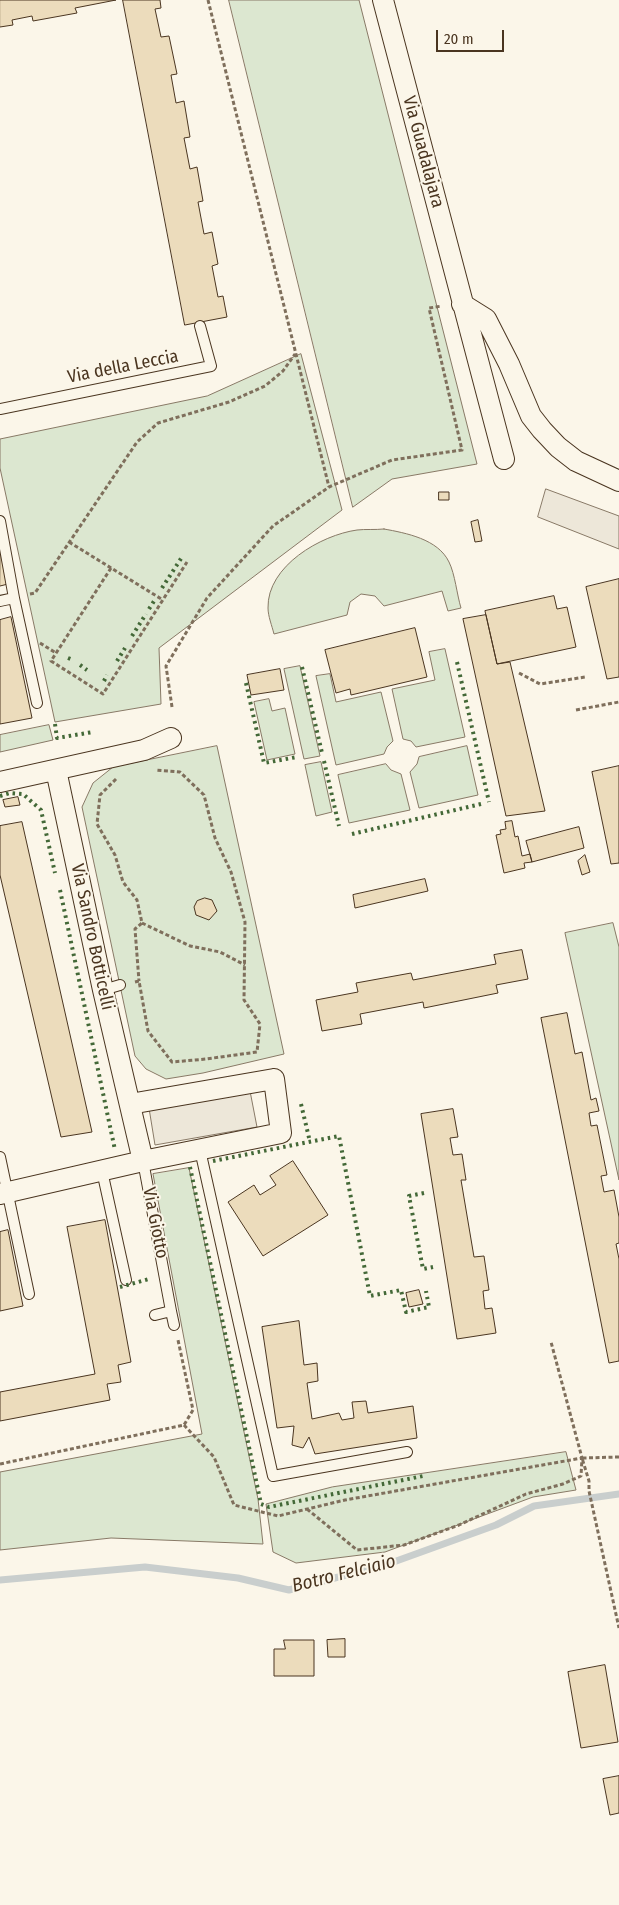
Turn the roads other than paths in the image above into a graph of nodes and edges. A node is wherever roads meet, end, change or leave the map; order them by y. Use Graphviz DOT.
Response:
graph roads {
  1 [pos="384,0"];
  2 [pos="462,304"];
  3 [pos="200,326"];
  4 [pos="0,409"];
  5 [pos="504,459"];
  6 [pos="619,481"];
  7 [pos="0,521"];
  8 [pos="14,598"];
  9 [pos="0,601"];
  10 [pos="37,703"];
  11 [pos="171,738"];
  12 [pos="56,770"];
  13 [pos="0,782"];
  14 [pos="130,1104"];
  15 [pos="200,1150"];
  16 [pos="0,1157"];
  17 [pos="143,1161"];
  18 [pos="102,1172"];
  19 [pos="4,1193"];
  20 [pos="126,1280"];
  21 [pos="29,1294"];
  22 [pos="171,1311"];
  23 [pos="155,1315"];
  24 [pos="174,1326"];
  25 [pos="407,1452"];
  1 -- 2 [label="street, Via Guadalajara"];
  2 -- 5 [label="street, Via Guadalajara"];
  2 -- 6 [label="street"];
  3 -- 4 [label="lane, Via della Leccia"];
  7 -- 8 [label="lane"];
  8 -- 9 [label="lane"];
  8 -- 10 [label="lane"];
  11 -- 12 [label="street"];
  12 -- 13 [label="street"];
  12 -- 14 [label="street, Via Sandro Botticelli"];
  14 -- 15 [label="street"];
  14 -- 17 [label="street, Via Sandro Botticelli"];
  15 -- 17 [label="street"];
  15 -- 25 [label="lane"];
  16 -- 19 [label="lane"];
  17 -- 18 [label="street"];
  17 -- 22 [label="lane, Via Giotto"];
  18 -- 19 [label="street"];
  18 -- 20 [label="lane"];
  19 -- 21 [label="lane"];
  22 -- 23 [label="lane"];
  22 -- 24 [label="lane, Via Giotto"];
}
